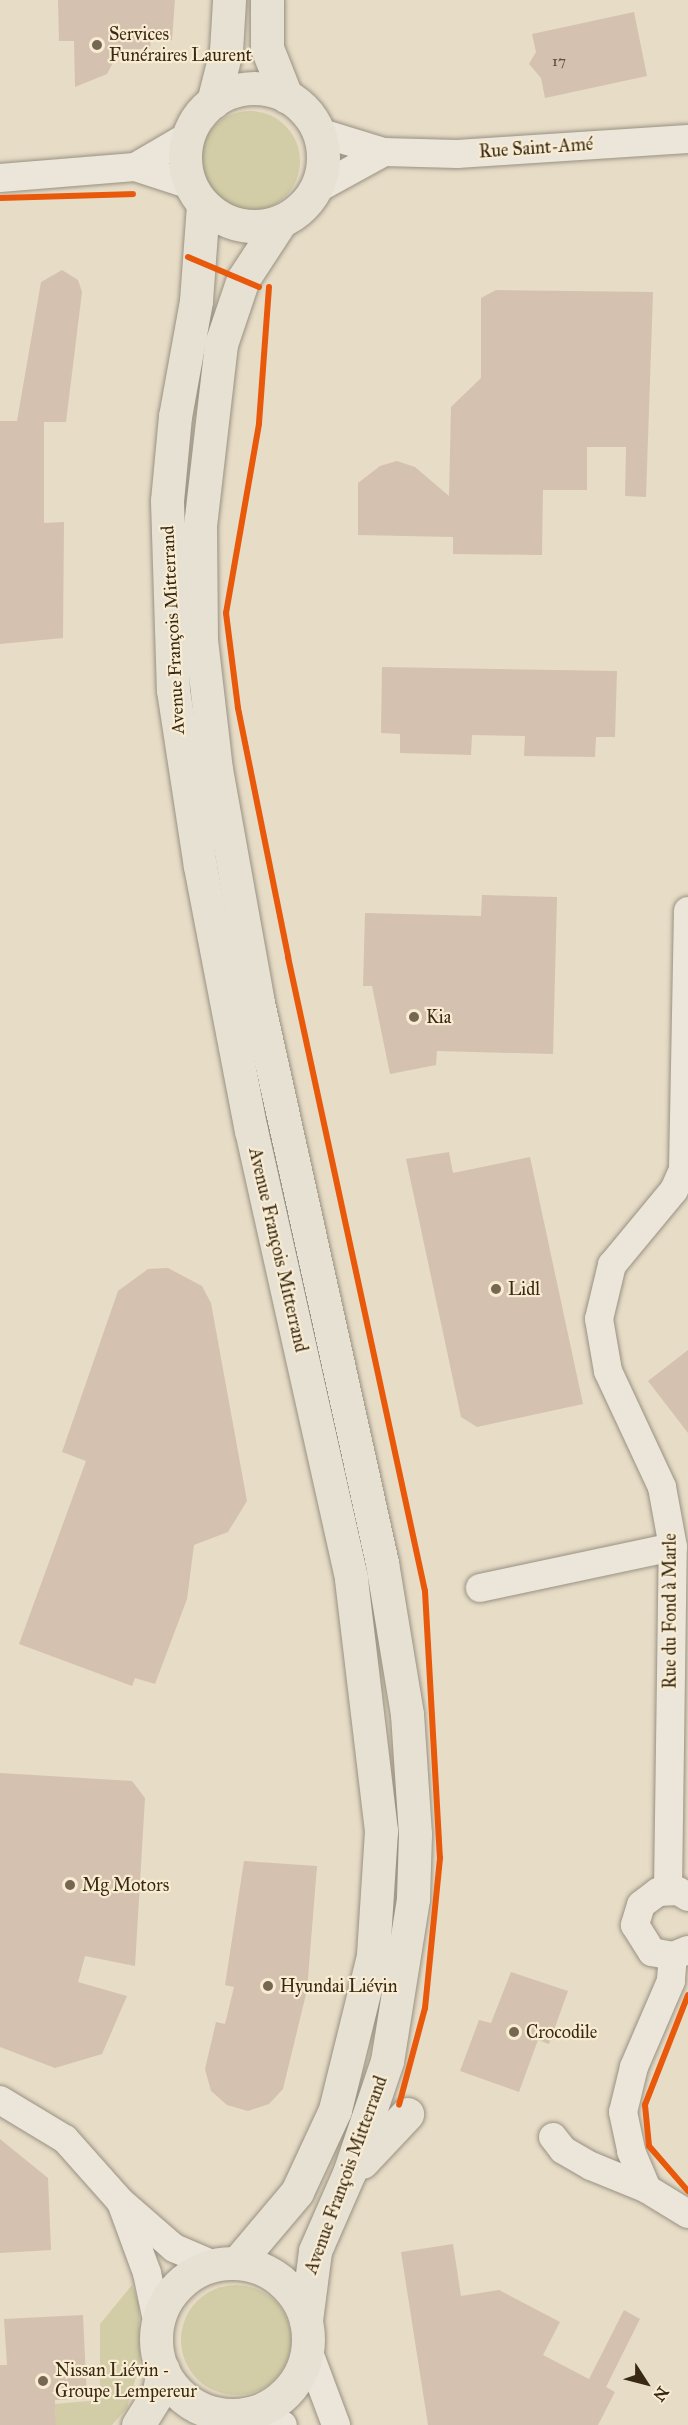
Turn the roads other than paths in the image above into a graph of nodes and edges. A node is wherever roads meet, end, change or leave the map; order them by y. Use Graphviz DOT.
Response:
graph roads {
  1 [pos="229,2"];
  2 [pos="267,5"];
  3 [pos="286,96"];
  4 [pos="213,102"];
  5 [pos="318,132"];
  6 [pos="188,136"];
  7 [pos="688,139"];
  8 [pos="384,152"];
  9 [pos="135,166"];
  10 [pos="0,178"];
  11 [pos="315,190"];
  12 [pos="197,195"];
  13 [pos="281,221"];
  14 [pos="688,911"];
  15 [pos="681,1199"];
  16 [pos="673,1548"];
  17 [pos="480,1588"];
  18 [pos="678,1893"];
  19 [pos="681,1953"];
  20 [pos="0,2100"];
  21 [pos="407,2114"];
  22 [pos="554,2137"];
  23 [pos="628,2142"];
  24 [pos="591,2166"];
  25 [pos="349,2173"];
  26 [pos="647,2189"];
  27 [pos="120,2201"];
  28 [pos="688,2214"];
  29 [pos="226,2264"];
  30 [pos="158,2325"];
  31 [pos="307,2335"];
  32 [pos="163,2369"];
  33 [pos="234,2418"];
  34 [pos="138,2425"];
  35 [pos="284,2425"];
  36 [pos="336,2425"];
  1 -- 4 [label="main road"];
  2 -- 3 [label="main road"];
  3 -- 4 [label="main road"];
  3 -- 5 [label="main road"];
  4 -- 6 [label="main road"];
  5 -- 8 [label="street, Rue Saint-Amé"];
  5 -- 11 [label="main road"];
  6 -- 9 [label="street"];
  6 -- 12 [label="main road"];
  7 -- 8 [label="street, Rue Saint-Amé"];
  8 -- 11 [label="street"];
  9 -- 10 [label="street"];
  9 -- 12 [label="street"];
  11 -- 13 [label="main road"];
  12 -- 13 [label="main road"];
  12 -- 29 [label="main road, Avenue François Mitterrand"];
  13 -- 25 [label="main road, Avenue François Mitterrand"];
  14 -- 15 [label="street"];
  15 -- 16 [label="street, Rue du Fond à Marle"];
  16 -- 17 [label="street"];
  16 -- 18 [label="street, Rue du Fond à Marle"];
  18 -- 19 [label="street"];
  19 -- 23 [label="street"];
  20 -- 27 [label="street"];
  21 -- 25 [label="main road"];
  22 -- 24 [label="street"];
  23 -- 24 [label="street"];
  23 -- 26 [label="street"];
  24 -- 26 [label="street"];
  25 -- 31 [label="main road, Avenue François Mitterrand"];
  26 -- 28 [label="street"];
  27 -- 29 [label="street"];
  27 -- 30 [label="street"];
  29 -- 30 [label="main road"];
  29 -- 31 [label="main road"];
  30 -- 32 [label="main road"];
  31 -- 33 [label="main road"];
  31 -- 36 [label="street"];
  32 -- 33 [label="main road"];
  32 -- 34 [label="main road"];
  33 -- 35 [label="street"];
}
